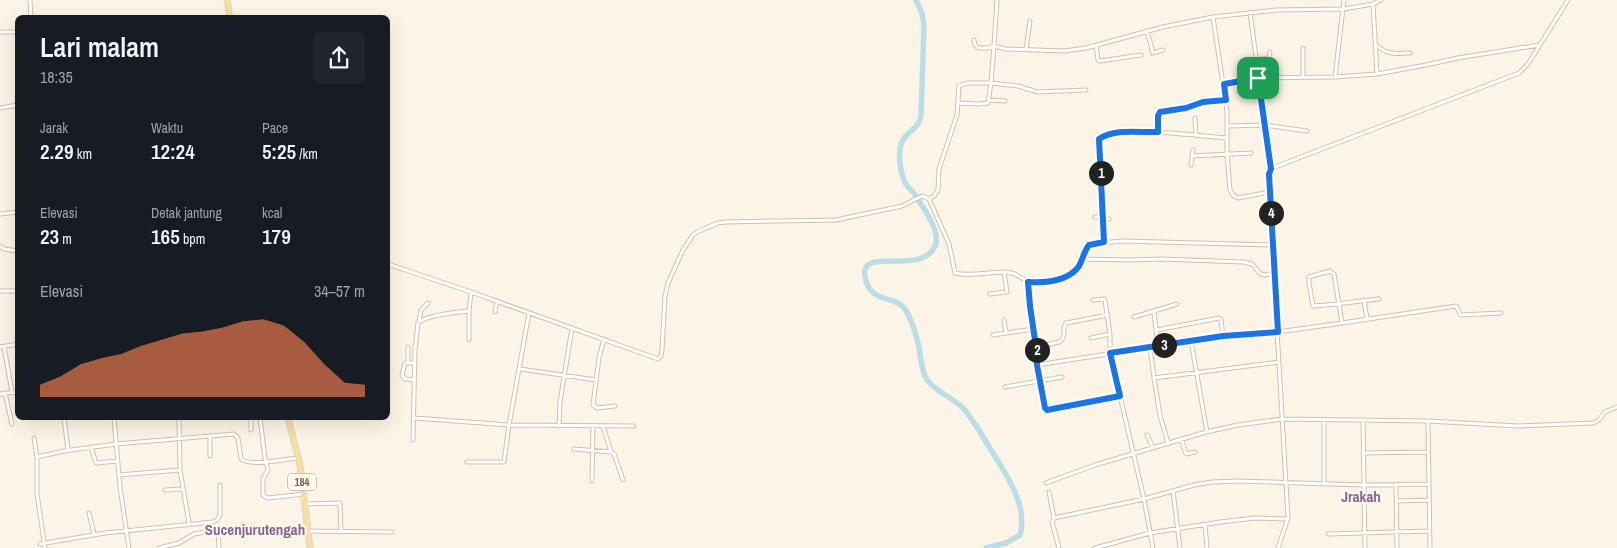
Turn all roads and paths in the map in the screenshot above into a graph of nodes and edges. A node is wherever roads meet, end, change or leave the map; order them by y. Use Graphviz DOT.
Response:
graph roads {
  1 [pos="30,0"];
  2 [pos="227,0"];
  3 [pos="997,0"];
  4 [pos="1344,0"];
  5 [pos="1381,0"];
  6 [pos="1568,0"];
  7 [pos="1373,4"];
  8 [pos="1344,8"];
  9 [pos="1250,12"];
  10 [pos="31,15"];
  11 [pos="230,15"];
  12 [pos="1213,16"];
  13 [pos="1030,21"];
  14 [pos="1147,31"];
  15 [pos="0,32"];
  16 [pos="15,32"];
  17 [pos="974,40"];
  18 [pos="1375,44"];
  19 [pos="1096,45"];
  20 [pos="1539,45"];
  21 [pos="994,46"];
  22 [pos="1302,48"];
  23 [pos="1026,49"];
  24 [pos="1163,50"];
  25 [pos="1270,52"];
  26 [pos="1410,53"];
  27 [pos="1142,55"];
  28 [pos="1256,60"];
  29 [pos="1377,74"];
  30 [pos="1303,77"];
  31 [pos="1335,77"];
  32 [pos="1258,78"];
  33 [pos="991,83"];
  34 [pos="1224,84"];
  35 [pos="1086,90"];
  36 [pos="989,100"];
  37 [pos="1226,100"];
  38 [pos="1004,101"];
  39 [pos="958,103"];
  40 [pos="15,106"];
  41 [pos="0,108"];
  42 [pos="1195,118"];
  43 [pos="1264,125"];
  44 [pos="1228,126"];
  45 [pos="1308,131"];
  46 [pos="1158,132"];
  47 [pos="1196,136"];
  48 [pos="1227,138"];
  49 [pos="1193,150"];
  50 [pos="1251,153"];
  51 [pos="1227,154"];
  52 [pos="1192,156"];
  53 [pos="1191,165"];
  54 [pos="1271,169"];
  55 [pos="1270,192"];
  56 [pos="929,199"];
  57 [pos="15,212"];
  58 [pos="0,214"];
  59 [pos="1095,217"];
  60 [pos="1103,219"];
  61 [pos="1109,219"];
  62 [pos="1104,242"];
  63 [pos="1272,245"];
  64 [pos="0,246"];
  65 [pos="15,251"];
  66 [pos="1082,259"];
  67 [pos="390,265"];
  68 [pos="1004,272"];
  69 [pos="1274,272"];
  70 [pos="1028,282"];
  71 [pos="0,291"];
  72 [pos="15,291"];
  73 [pos="471,292"];
  74 [pos="990,294"];
  75 [pos="1379,299"];
  76 [pos="1093,300"];
  77 [pos="1364,300"];
  78 [pos="497,301"];
  79 [pos="428,303"];
  80 [pos="1339,303"];
  81 [pos="1178,304"];
  82 [pos="469,311"];
  83 [pos="495,312"];
  84 [pos="1154,312"];
  85 [pos="528,313"];
  86 [pos="1501,313"];
  87 [pos="1108,315"];
  88 [pos="1134,317"];
  89 [pos="1367,319"];
  90 [pos="1004,320"];
  91 [pos="419,321"];
  92 [pos="1342,323"];
  93 [pos="572,328"];
  94 [pos="1034,330"];
  95 [pos="1157,330"];
  96 [pos="1278,332"];
  97 [pos="1006,333"];
  98 [pos="1110,334"];
  99 [pos="993,335"];
  100 [pos="1223,336"];
  101 [pos="1091,338"];
  102 [pos="604,339"];
  103 [pos="469,340"];
  104 [pos="1191,341"];
  105 [pos="15,345"];
  106 [pos="1158,346"];
  107 [pos="2,347"];
  108 [pos="408,347"];
  109 [pos="1036,347"];
  110 [pos="1150,347"];
  111 [pos="1110,353"];
  112 [pos="408,362"];
  113 [pos="1279,362"];
  114 [pos="415,363"];
  115 [pos="1037,365"];
  116 [pos="520,369"];
  117 [pos="1196,373"];
  118 [pos="564,375"];
  119 [pos="1062,378"];
  120 [pos="1154,378"];
  121 [pos="414,380"];
  122 [pos="596,380"];
  123 [pos="1039,382"];
  124 [pos="1005,387"];
  125 [pos="12,392"];
  126 [pos="0,394"];
  127 [pos="5,394"];
  128 [pos="1120,396"];
  129 [pos="615,406"];
  130 [pos="1617,407"];
  131 [pos="414,418"];
  132 [pos="1282,419"];
  133 [pos="64,420"];
  134 [pos="114,420"];
  135 [pos="179,420"];
  136 [pos="251,420"];
  137 [pos="260,420"];
  138 [pos="288,420"];
  139 [pos="1324,420"];
  140 [pos="1363,420"];
  141 [pos="1428,421"];
  142 [pos="12,424"];
  143 [pos="509,425"];
  144 [pos="559,426"];
  145 [pos="592,426"];
  146 [pos="603,426"];
  147 [pos="634,426"];
  148 [pos="251,430"];
  149 [pos="1207,432"];
  150 [pos="1146,435"];
  151 [pos="210,436"];
  152 [pos="34,438"];
  153 [pos="179,438"];
  154 [pos="1181,439"];
  155 [pos="413,440"];
  156 [pos="1168,443"];
  157 [pos="116,444"];
  158 [pos="91,447"];
  159 [pos="1153,448"];
  160 [pos="574,449"];
  161 [pos="68,450"];
  162 [pos="592,450"];
  163 [pos="610,452"];
  164 [pos="1195,452"];
  165 [pos="1363,452"];
  166 [pos="1428,452"];
  167 [pos="1134,454"];
  168 [pos="210,456"];
  169 [pos="37,457"];
  170 [pos="298,458"];
  171 [pos="118,461"];
  172 [pos="266,462"];
  173 [pos="467,462"];
  174 [pos="180,470"];
  175 [pos="119,475"];
  176 [pos="623,480"];
  177 [pos="592,481"];
  178 [pos="1046,483"];
  179 [pos="1286,483"];
  180 [pos="1324,483"];
  181 [pos="1396,484"];
  182 [pos="1429,484"];
  183 [pos="220,485"];
  184 [pos="1363,485"];
  185 [pos="183,489"];
  186 [pos="165,490"];
  187 [pos="1173,491"];
  188 [pos="1049,492"];
  189 [pos="304,494"];
  190 [pos="1144,499"];
  191 [pos="1429,500"];
  192 [pos="1397,501"];
  193 [pos="305,504"];
  194 [pos="89,513"];
  195 [pos="1054,518"];
  196 [pos="1288,519"];
  197 [pos="189,523"];
  198 [pos="1204,525"];
  199 [pos="218,530"];
  200 [pos="1177,530"];
  201 [pos="128,531"];
  202 [pos="309,531"];
  203 [pos="341,531"];
  204 [pos="1429,531"];
  205 [pos="392,532"];
  206 [pos="1150,533"];
  207 [pos="1397,533"];
  208 [pos="94,534"];
  209 [pos="1328,534"];
  210 [pos="1364,534"];
  211 [pos="43,545"];
  212 [pos="130,548"];
  213 [pos="159,548"];
  214 [pos="219,548"];
  215 [pos="310,548"];
  216 [pos="1059,548"];
  217 [pos="1094,548"];
  218 [pos="1153,548"];
  219 [pos="1180,548"];
  220 [pos="1207,548"];
  221 [pos="1278,548"];
  222 [pos="1365,548"];
  223 [pos="1397,548"];
  224 [pos="1430,548"];
  1 -- 10 [label="street"];
  2 -- 11 [label="main road"];
  3 -- 21 [label="street"];
  4 -- 8 [label="street"];
  5 -- 7 [label="street"];
  6 -- 20 [label="street"];
  7 -- 8 [label="street"];
  7 -- 18 [label="street"];
  8 -- 9 [label="street"];
  8 -- 31 [label="street"];
  9 -- 12 [label="street"];
  9 -- 28 [label="street"];
  12 -- 14 [label="street"];
  12 -- 34 [label="street"];
  13 -- 23 [label="street"];
  14 -- 19 [label="street"];
  14 -- 24 [label="street"];
  15 -- 16 [label="street"];
  17 -- 21 [label="street"];
  18 -- 26 [label="street"];
  18 -- 29 [label="street"];
  19 -- 23 [label="street"];
  19 -- 27 [label="street"];
  20 -- 29 [label="street"];
  20 -- 54 [label="street"];
  21 -- 23 [label="street"];
  21 -- 33 [label="street"];
  22 -- 30 [label="street"];
  25 -- 28 [label="street"];
  28 -- 32 [label="street"];
  29 -- 31 [label="street"];
  30 -- 31 [label="street"];
  30 -- 32 [label="street"];
  32 -- 34 [label="street"];
  32 -- 43 [label="street"];
  33 -- 35 [label="street"];
  33 -- 36 [label="street"];
  33 -- 39 [label="street"];
  34 -- 37 [label="street"];
  36 -- 38 [label="street"];
  36 -- 39 [label="street"];
  37 -- 44 [label="street"];
  37 -- 46 [label="street"];
  39 -- 56 [label="street"];
  40 -- 41 [label="street"];
  42 -- 47 [label="street"];
  43 -- 44 [label="street"];
  43 -- 45 [label="street"];
  43 -- 54 [label="street"];
  44 -- 48 [label="street"];
  46 -- 47 [label="street"];
  46 -- 60 [label="street"];
  47 -- 48 [label="street"];
  48 -- 51 [label="street"];
  49 -- 52 [label="street"];
  50 -- 51 [label="street"];
  51 -- 52 [label="street"];
  51 -- 55 [label="street"];
  52 -- 53 [label="street"];
  54 -- 55 [label="street"];
  55 -- 63 [label="street"];
  56 -- 68 [label="street"];
  56 -- 102 [label="street"];
  57 -- 58 [label="street"];
  59 -- 60 [label="street"];
  60 -- 61 [label="street"];
  60 -- 62 [label="street"];
  62 -- 63 [label="street"];
  62 -- 66 [label="street"];
  63 -- 69 [label="street"];
  64 -- 65 [label="street"];
  66 -- 69 [label="street"];
  66 -- 70 [label="street"];
  67 -- 73 [label="street"];
  68 -- 70 [label="street"];
  68 -- 74 [label="street"];
  69 -- 96 [label="street"];
  70 -- 94 [label="street"];
  71 -- 72 [label="street"];
  73 -- 78 [label="street"];
  73 -- 82 [label="street"];
  75 -- 77 [label="street"];
  76 -- 87 [label="street"];
  77 -- 80 [label="street"];
  77 -- 89 [label="street"];
  78 -- 83 [label="street"];
  78 -- 85 [label="street"];
  79 -- 91 [label="street"];
  80 -- 80 [label="street"];
  80 -- 92 [label="street"];
  81 -- 84 [label="street"];
  82 -- 91 [label="street"];
  82 -- 103 [label="street"];
  84 -- 88 [label="street"];
  84 -- 95 [label="street"];
  85 -- 93 [label="street"];
  85 -- 116 [label="street"];
  86 -- 89 [label="street"];
  87 -- 98 [label="street"];
  87 -- 109 [label="street"];
  89 -- 92 [label="street"];
  90 -- 97 [label="street"];
  91 -- 114 [label="street"];
  92 -- 96 [label="street"];
  93 -- 102 [label="street"];
  93 -- 118 [label="street"];
  94 -- 97 [label="street"];
  94 -- 109 [label="street"];
  95 -- 100 [label="street"];
  95 -- 106 [label="street"];
  96 -- 100 [label="street"];
  96 -- 113 [label="street"];
  97 -- 99 [label="street"];
  98 -- 101 [label="street"];
  98 -- 111 [label="street"];
  100 -- 104 [label="street"];
  102 -- 122 [label="street"];
  104 -- 106 [label="street"];
  104 -- 117 [label="street"];
  105 -- 107 [label="street"];
  106 -- 110 [label="street"];
  107 -- 125 [label="street"];
  108 -- 112 [label="street"];
  109 -- 115 [label="street"];
  110 -- 111 [label="street"];
  110 -- 120 [label="street"];
  111 -- 115 [label="street"];
  111 -- 128 [label="street"];
  112 -- 114 [label="street"];
  112 -- 121 [label="street"];
  113 -- 117 [label="street"];
  113 -- 132 [label="street"];
  114 -- 121 [label="street"];
  115 -- 123 [label="street"];
  116 -- 118 [label="street"];
  116 -- 143 [label="street"];
  117 -- 120 [label="street"];
  117 -- 149 [label="street"];
  118 -- 122 [label="street"];
  118 -- 144 [label="street"];
  119 -- 123 [label="street"];
  120 -- 156 [label="street"];
  121 -- 131 [label="street"];
  122 -- 129 [label="street"];
  123 -- 124 [label="street"];
  123 -- 128 [label="street"];
  125 -- 127 [label="street"];
  126 -- 127 [label="street"];
  127 -- 142 [label="street"];
  128 -- 167 [label="street"];
  130 -- 141 [label="street"];
  131 -- 143 [label="street"];
  131 -- 155 [label="street"];
  132 -- 139 [label="street"];
  132 -- 149 [label="street"];
  132 -- 179 [label="street"];
  133 -- 161 [label="street"];
  134 -- 157 [label="street"];
  135 -- 153 [label="street"];
  136 -- 148 [label="street"];
  137 -- 172 [label="street"];
  138 -- 170 [label="main road, 184"];
  139 -- 140 [label="street"];
  139 -- 180 [label="street"];
  140 -- 141 [label="street"];
  140 -- 165 [label="street"];
  141 -- 166 [label="street"];
  143 -- 144 [label="street"];
  143 -- 173 [label="street"];
  144 -- 145 [label="street"];
  145 -- 146 [label="street"];
  145 -- 162 [label="street"];
  146 -- 147 [label="street"];
  146 -- 163 [label="street"];
  149 -- 154 [label="street"];
  150 -- 159 [label="street"];
  151 -- 153 [label="street"];
  151 -- 168 [label="street"];
  151 -- 172 [label="street"];
  152 -- 169 [label="street"];
  153 -- 157 [label="street"];
  153 -- 174 [label="street"];
  154 -- 156 [label="street"];
  154 -- 164 [label="street"];
  156 -- 159 [label="street"];
  157 -- 158 [label="street"];
  157 -- 171 [label="street"];
  158 -- 161 [label="street"];
  158 -- 171 [label="street"];
  159 -- 167 [label="street"];
  160 -- 162 [label="street"];
  161 -- 169 [label="street"];
  162 -- 163 [label="street"];
  162 -- 177 [label="street"];
  163 -- 176 [label="street"];
  165 -- 166 [label="street"];
  165 -- 184 [label="street"];
  166 -- 182 [label="street"];
  167 -- 178 [label="street"];
  167 -- 190 [label="street"];
  169 -- 211 [label="street"];
  170 -- 172 [label="street"];
  170 -- 189 [label="main road, 184"];
  171 -- 175 [label="street"];
  172 -- 189 [label="street"];
  174 -- 175 [label="street"];
  174 -- 185 [label="street"];
  175 -- 201 [label="street"];
  179 -- 180 [label="street"];
  179 -- 187 [label="street"];
  179 -- 196 [label="street"];
  180 -- 184 [label="street"];
  181 -- 182 [label="street"];
  181 -- 184 [label="street"];
  181 -- 192 [label="street"];
  182 -- 191 [label="street"];
  183 -- 197 [label="street"];
  184 -- 210 [label="street"];
  185 -- 186 [label="street"];
  185 -- 197 [label="street"];
  187 -- 190 [label="street"];
  187 -- 200 [label="street"];
  188 -- 195 [label="street"];
  189 -- 193 [label="main road, 184"];
  190 -- 195 [label="street"];
  190 -- 206 [label="street"];
  191 -- 192 [label="street"];
  191 -- 204 [label="street"];
  192 -- 207 [label="street"];
  193 -- 202 [label="main road, 184"];
  193 -- 203 [label="street"];
  194 -- 208 [label="street"];
  195 -- 216 [label="street"];
  196 -- 198 [label="street"];
  196 -- 221 [label="street"];
  197 -- 201 [label="street"];
  198 -- 200 [label="street"];
  198 -- 220 [label="street"];
  199 -- 202 [label="street"];
  199 -- 213 [label="street"];
  199 -- 214 [label="street"];
  200 -- 206 [label="street"];
  200 -- 219 [label="street"];
  201 -- 208 [label="street"];
  201 -- 212 [label="street"];
  202 -- 203 [label="street"];
  202 -- 215 [label="main road, 184"];
  203 -- 205 [label="street"];
  204 -- 207 [label="street"];
  204 -- 224 [label="street"];
  206 -- 217 [label="street"];
  206 -- 218 [label="street"];
  207 -- 210 [label="street"];
  207 -- 223 [label="street"];
  208 -- 211 [label="street"];
  209 -- 210 [label="street"];
  210 -- 222 [label="street"];
}
